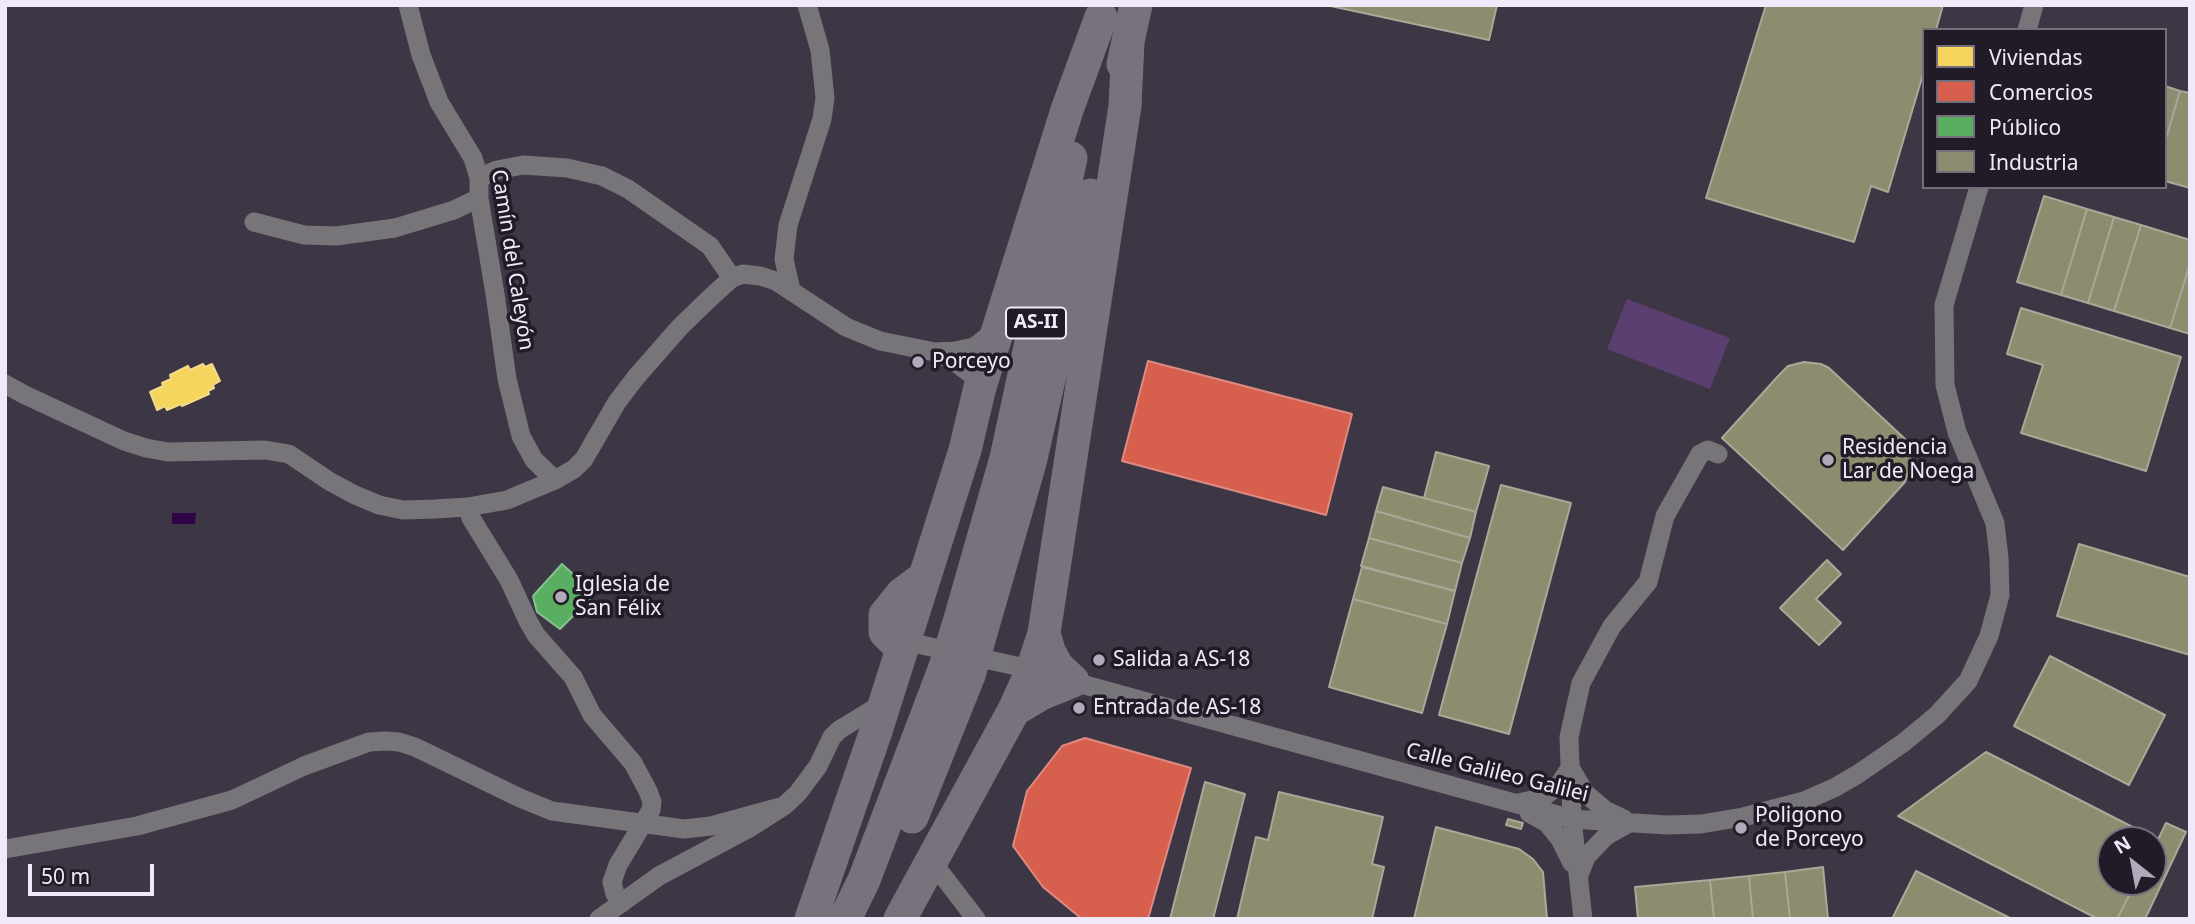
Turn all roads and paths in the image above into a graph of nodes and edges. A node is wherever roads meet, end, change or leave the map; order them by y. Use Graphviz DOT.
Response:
graph roads {
  1 [pos="408,5"];
  2 [pos="807,5"];
  3 [pos="1136,5"];
  4 [pos="2034,5"];
  5 [pos="1103,11"];
  6 [pos="2028,28"];
  7 [pos="1128,42"];
  8 [pos="479,178"];
  9 [pos="1978,189"];
  10 [pos="479,198"];
  11 [pos="254,222"];
  12 [pos="732,278"];
  13 [pos="791,290"];
  14 [pos="935,352"];
  15 [pos="985,364"];
  16 [pos="5,384"];
  17 [pos="1718,454"];
  18 [pos="555,480"];
  19 [pos="468,507"];
  20 [pos="969,630"];
  21 [pos="1044,633"];
  22 [pos="904,641"];
  23 [pos="1024,668"];
  24 [pos="957,671"];
  25 [pos="1073,681"];
  26 [pos="1014,710"];
  27 [pos="881,716"];
  28 [pos="818,766"];
  29 [pos="1570,768"];
  30 [pos="1515,803"];
  31 [pos="784,806"];
  32 [pos="1572,819"];
  33 [pos="1630,823"];
  34 [pos="643,824"];
  35 [pos="5,849"];
  36 [pos="929,867"];
  37 [pos="1579,876"];
  38 [pos="622,903"];
  39 [pos="599,919"];
  40 [pos="811,919"];
  41 [pos="845,919"];
  42 [pos="869,919"];
  43 [pos="900,919"];
  44 [pos="976,919"];
  45 [pos="1583,919"];
  1 -- 8 [label="street, Camín del Caleyón"];
  2 -- 13 [label="street"];
  3 -- 7 [label="highway, AS-II"];
  4 -- 6 [label="street"];
  5 -- 15 [label="highway"];
  5 -- 20 [label="highway, AS-II"];
  7 -- 20 [label="highway, AS-II"];
  7 -- 21 [label="highway"];
  8 -- 10 [label="street, Camín del Caleyón"];
  8 -- 12 [label="street"];
  9 -- 33 [label="street, Calle Galileo Galilei"];
  10 -- 11 [label="street"];
  10 -- 18 [label="street, Camín del Caleyón"];
  12 -- 13 [label="street"];
  12 -- 18 [label="street"];
  13 -- 14 [label="street"];
  14 -- 15 [label="street"];
  14 -- 15 [label="street"];
  15 -- 22 [label="highway"];
  16 -- 19 [label="street"];
  17 -- 29 [label="street"];
  18 -- 19 [label="street"];
  19 -- 34 [label="street"];
  20 -- 24 [label="highway, AS-II, bridge"];
  21 -- 23 [label="highway"];
  21 -- 25 [label="highway"];
  22 -- 23 [label="street, Calle Galileo Galilei"];
  22 -- 27 [label="highway"];
  23 -- 25 [label="street, Calle Galileo Galilei"];
  23 -- 26 [label="highway"];
  24 -- 41 [label="highway, AS-II"];
  24 -- 42 [label="highway, AS-II"];
  25 -- 26 [label="highway"];
  25 -- 30 [label="street, Calle Galileo Galilei"];
  26 -- 36 [label="highway"];
  27 -- 28 [label="street"];
  27 -- 28 [label="street"];
  27 -- 40 [label="highway"];
  28 -- 31 [label="street"];
  29 -- 30 [label="street"];
  29 -- 32 [label="street"];
  29 -- 33 [label="street"];
  30 -- 32 [label="street, Calle Galileo Galilei"];
  30 -- 37 [label="street"];
  31 -- 34 [label="street"];
  31 -- 38 [label="street"];
  32 -- 33 [label="street, Calle Galileo Galilei"];
  32 -- 37 [label="street"];
  33 -- 37 [label="street"];
  34 -- 35 [label="street"];
  34 -- 38 [label="street"];
  36 -- 43 [label="highway"];
  36 -- 44 [label="street"];
  37 -- 45 [label="street"];
  38 -- 39 [label="street"];
}
